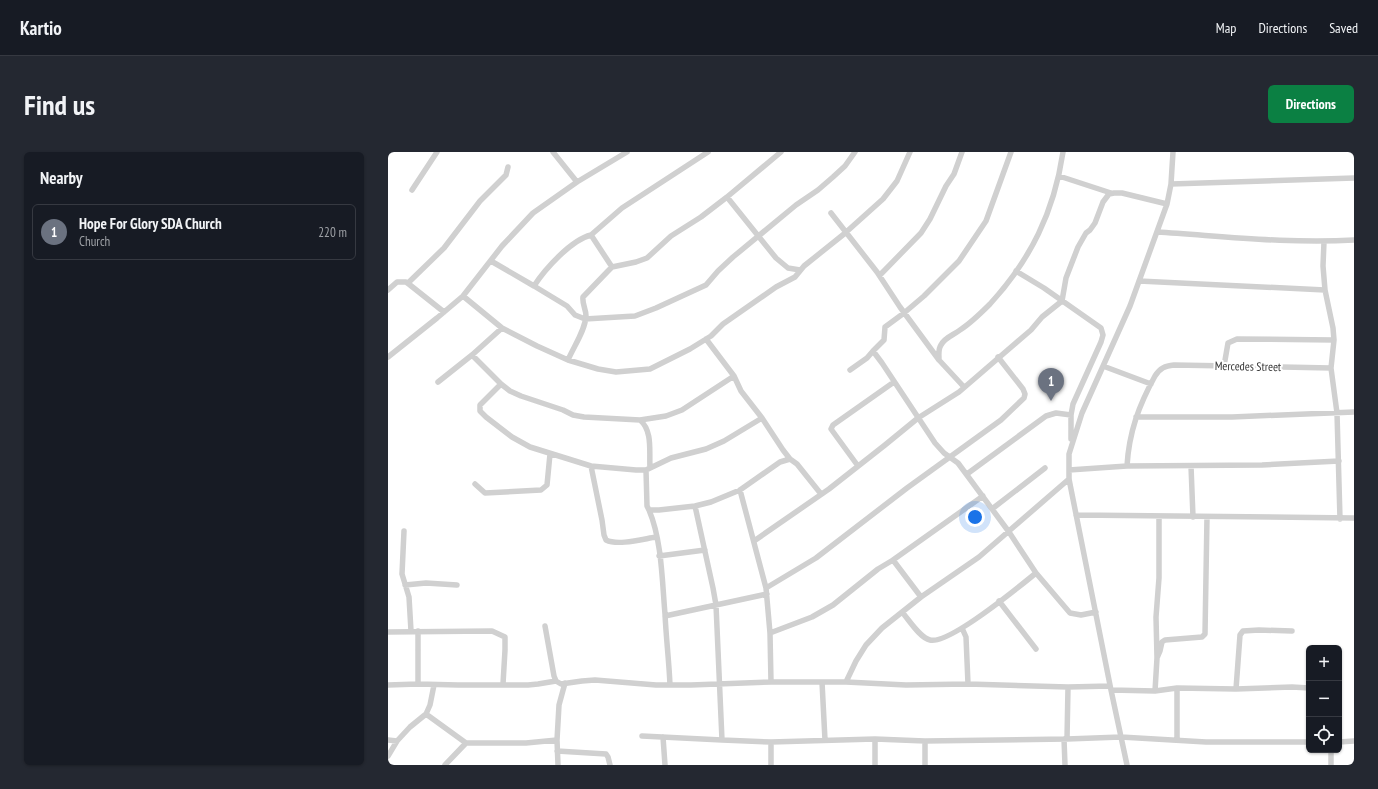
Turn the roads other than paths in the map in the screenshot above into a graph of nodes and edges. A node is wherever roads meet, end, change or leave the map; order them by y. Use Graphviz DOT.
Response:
graph roads {
  1 [pos="438,152"];
  2 [pos="553,152"];
  3 [pos="627,152"];
  4 [pos="708,152"];
  5 [pos="781,152"];
  6 [pos="855,152"];
  7 [pos="910,152"];
  8 [pos="962,152"];
  9 [pos="1011,152"];
  10 [pos="1063,152"];
  11 [pos="1173,152"];
  12 [pos="508,167"];
  13 [pos="1059,176"];
  14 [pos="1354,178"];
  15 [pos="577,182"];
  16 [pos="1170,184"];
  17 [pos="412,190"];
  18 [pos="1111,193"];
  19 [pos="727,197"];
  20 [pos="1167,204"];
  21 [pos="831,213"];
  22 [pos="847,232"];
  23 [pos="1157,232"];
  24 [pos="591,235"];
  25 [pos="758,236"];
  26 [pos="1354,240"];
  27 [pos="1324,242"];
  28 [pos="490,261"];
  29 [pos="612,267"];
  30 [pos="800,270"];
  31 [pos="1016,271"];
  32 [pos="880,275"];
  33 [pos="1139,281"];
  34 [pos="408,283"];
  35 [pos="534,286"];
  36 [pos="388,290"];
  37 [pos="1325,290"];
  38 [pos="463,296"];
  39 [pos="1062,301"];
  40 [pos="444,312"];
  41 [pos="904,313"];
  42 [pos="585,319"];
  43 [pos="502,328"];
  44 [pos="706,339"];
  45 [pos="1334,340"];
  46 [pos="873,351"];
  47 [pos="472,356"];
  48 [pos="388,357"];
  49 [pos="998,358"];
  50 [pos="568,360"];
  51 [pos="939,360"];
  52 [pos="1104,366"];
  53 [pos="1224,366"];
  54 [pos="1331,368"];
  55 [pos="850,370"];
  56 [pos="734,376"];
  57 [pos="438,382"];
  58 [pos="894,382"];
  59 [pos="501,384"];
  60 [pos="1151,384"];
  61 [pos="964,387"];
  62 [pos="1354,412"];
  63 [pos="1337,414"];
  64 [pos="1071,415"];
  65 [pos="1136,416"];
  66 [pos="762,418"];
  67 [pos="918,418"];
  68 [pos="640,420"];
  69 [pos="1071,447"];
  70 [pos="550,454"];
  71 [pos="950,457"];
  72 [pos="790,459"];
  73 [pos="1339,461"];
  74 [pos="591,466"];
  75 [pos="858,466"];
  76 [pos="1126,466"];
  77 [pos="1192,466"];
  78 [pos="1045,468"];
  79 [pos="648,469"];
  80 [pos="1069,470"];
  81 [pos="967,474"];
  82 [pos="1069,479"];
  83 [pos="475,484"];
  84 [pos="740,490"];
  85 [pos="821,494"];
  86 [pos="983,496"];
  87 [pos="695,506"];
  88 [pos="992,509"];
  89 [pos="649,510"];
  90 [pos="1076,515"];
  91 [pos="1159,516"];
  92 [pos="1192,517"];
  93 [pos="1206,517"];
  94 [pos="1354,518"];
  95 [pos="1340,519"];
  96 [pos="404,531"];
  97 [pos="1009,532"];
  98 [pos="656,537"];
  99 [pos="754,541"];
  100 [pos="705,550"];
  101 [pos="659,556"];
  102 [pos="893,560"];
  103 [pos="1036,573"];
  104 [pos="406,585"];
  105 [pos="457,585"];
  106 [pos="766,588"];
  107 [pos="767,594"];
  108 [pos="921,597"];
  109 [pos="1000,601"];
  110 [pos="716,605"];
  111 [pos="902,612"];
  112 [pos="1096,612"];
  113 [pos="665,616"];
  114 [pos="545,626"];
  115 [pos="962,628"];
  116 [pos="411,631"];
  117 [pos="418,631"];
  118 [pos="1292,631"];
  119 [pos="388,632"];
  120 [pos="770,633"];
  121 [pos="1036,649"];
  122 [pos="1157,658"];
  123 [pos="556,680"];
  124 [pos="771,682"];
  125 [pos="822,682"];
  126 [pos="846,682"];
  127 [pos="566,683"];
  128 [pos="720,683"];
  129 [pos="418,684"];
  130 [pos="503,684"];
  131 [pos="670,684"];
  132 [pos="968,684"];
  133 [pos="388,685"];
  134 [pos="434,685"];
  135 [pos="1068,687"];
  136 [pos="1110,688"];
  137 [pos="1177,688"];
  138 [pos="1306,688"];
  139 [pos="1236,689"];
  140 [pos="1154,691"];
  141 [pos="426,714"];
  142 [pos="642,736"];
  143 [pos="663,737"];
  144 [pos="1121,737"];
  145 [pos="875,739"];
  146 [pos="388,740"];
  147 [pos="557,740"];
  148 [pos="722,740"];
  149 [pos="825,740"];
  150 [pos="1066,740"];
  151 [pos="1177,740"];
  152 [pos="397,741"];
  153 [pos="925,741"];
  154 [pos="1354,741"];
  155 [pos="771,742"];
  156 [pos="1306,742"];
  157 [pos="1342,742"];
  158 [pos="466,743"];
  159 [pos="557,751"];
  160 [pos="1331,753"];
  161 [pos="388,756"];
  162 [pos="445,765"];
  163 [pos="558,765"];
  164 [pos="610,765"];
  165 [pos="665,765"];
  166 [pos="771,765"];
  167 [pos="875,765"];
  168 [pos="925,765"];
  169 [pos="1065,765"];
  170 [pos="1127,765"];
  171 [pos="1331,765"];
  1 -- 17 [label="street"];
  2 -- 15 [label="street"];
  3 -- 15 [label="street"];
  4 -- 24 [label="street"];
  5 -- 19 [label="street"];
  6 -- 25 [label="street"];
  7 -- 22 [label="street"];
  8 -- 32 [label="street"];
  9 -- 41 [label="street"];
  10 -- 13 [label="street"];
  11 -- 16 [label="street"];
  12 -- 34 [label="street"];
  13 -- 18 [label="street"];
  13 -- 31 [label="street"];
  14 -- 16 [label="street"];
  15 -- 28 [label="street"];
  16 -- 20 [label="street"];
  18 -- 20 [label="street"];
  18 -- 39 [label="street"];
  19 -- 25 [label="street"];
  19 -- 29 [label="street"];
  20 -- 23 [label="street"];
  21 -- 22 [label="street"];
  22 -- 30 [label="street"];
  22 -- 32 [label="street"];
  23 -- 27 [label="street"];
  23 -- 33 [label="street"];
  24 -- 29 [label="street"];
  24 -- 35 [label="street"];
  25 -- 30 [label="street"];
  25 -- 42 [label="street"];
  26 -- 27 [label="street"];
  27 -- 37 [label="street"];
  28 -- 35 [label="street"];
  28 -- 38 [label="street"];
  29 -- 42 [label="street"];
  30 -- 44 [label="street"];
  31 -- 39 [label="street"];
  31 -- 51 [label="street"];
  32 -- 41 [label="street"];
  33 -- 37 [label="street"];
  33 -- 52 [label="street"];
  34 -- 36 [label="street"];
  34 -- 40 [label="street"];
  35 -- 42 [label="street"];
  37 -- 45 [label="street"];
  38 -- 40 [label="street"];
  38 -- 43 [label="street"];
  39 -- 49 [label="street"];
  39 -- 64 [label="street"];
  40 -- 48 [label="street"];
  41 -- 46 [label="street"];
  41 -- 51 [label="street"];
  42 -- 50 [label="street"];
  43 -- 47 [label="street"];
  43 -- 50 [label="street"];
  44 -- 50 [label="street"];
  44 -- 56 [label="street"];
  45 -- 53 [label="street"];
  45 -- 54 [label="street"];
  46 -- 55 [label="street"];
  46 -- 58 [label="street"];
  47 -- 57 [label="street"];
  47 -- 59 [label="street"];
  49 -- 61 [label="street"];
  49 -- 71 [label="street"];
  51 -- 61 [label="street"];
  52 -- 60 [label="street"];
  52 -- 69 [label="street"];
  53 -- 54 [label="street, Mercedes Street"];
  53 -- 60 [label="street, Mercedes Street"];
  54 -- 63 [label="street"];
  56 -- 66 [label="street"];
  56 -- 68 [label="street"];
  58 -- 67 [label="street"];
  58 -- 75 [label="street"];
  59 -- 68 [label="street"];
  59 -- 70 [label="street"];
  60 -- 65 [label="street"];
  61 -- 67 [label="street"];
  62 -- 63 [label="street"];
  63 -- 65 [label="street"];
  63 -- 73 [label="street"];
  64 -- 69 [label="street"];
  64 -- 81 [label="street"];
  65 -- 76 [label="street"];
  66 -- 72 [label="street"];
  66 -- 79 [label="street"];
  67 -- 71 [label="street"];
  67 -- 75 [label="street"];
  68 -- 79 [label="street"];
  69 -- 80 [label="street"];
  70 -- 74 [label="street"];
  70 -- 83 [label="street"];
  71 -- 81 [label="street"];
  71 -- 106 [label="street"];
  72 -- 84 [label="street"];
  72 -- 85 [label="street"];
  73 -- 77 [label="street"];
  73 -- 95 [label="street"];
  74 -- 79 [label="street"];
  74 -- 98 [label="street"];
  75 -- 85 [label="street"];
  76 -- 77 [label="street"];
  76 -- 80 [label="street"];
  77 -- 92 [label="street"];
  78 -- 88 [label="street"];
  79 -- 89 [label="street"];
  80 -- 82 [label="street"];
  81 -- 86 [label="street"];
  82 -- 90 [label="street"];
  82 -- 97 [label="street"];
  84 -- 87 [label="street"];
  84 -- 99 [label="street"];
  85 -- 99 [label="street"];
  86 -- 88 [label="street"];
  86 -- 102 [label="street"];
  87 -- 89 [label="street"];
  87 -- 100 [label="street"];
  88 -- 97 [label="street"];
  89 -- 98 [label="street"];
  90 -- 91 [label="street"];
  90 -- 112 [label="street"];
  91 -- 92 [label="street"];
  91 -- 122 [label="street"];
  92 -- 93 [label="street"];
  93 -- 95 [label="street"];
  93 -- 122 [label="street"];
  94 -- 95 [label="street"];
  96 -- 104 [label="street"];
  97 -- 103 [label="street"];
  97 -- 108 [label="street"];
  98 -- 101 [label="street"];
  99 -- 106 [label="street"];
  100 -- 101 [label="street"];
  100 -- 110 [label="street"];
  101 -- 113 [label="street"];
  102 -- 108 [label="street"];
  102 -- 120 [label="street"];
  103 -- 109 [label="street"];
  103 -- 112 [label="street"];
  104 -- 105 [label="street"];
  104 -- 116 [label="street"];
  106 -- 107 [label="street"];
  107 -- 110 [label="street"];
  107 -- 120 [label="street"];
  108 -- 111 [label="street"];
  109 -- 115 [label="street"];
  109 -- 121 [label="street"];
  110 -- 113 [label="street"];
  110 -- 128 [label="street"];
  111 -- 115 [label="street"];
  111 -- 126 [label="street"];
  112 -- 136 [label="street"];
  113 -- 131 [label="street"];
  114 -- 123 [label="street"];
  115 -- 132 [label="street"];
  116 -- 117 [label="street"];
  116 -- 119 [label="street"];
  117 -- 129 [label="street"];
  117 -- 130 [label="street"];
  118 -- 139 [label="street"];
  120 -- 124 [label="street"];
  122 -- 140 [label="street"];
  123 -- 127 [label="street"];
  123 -- 130 [label="street"];
  124 -- 125 [label="street"];
  124 -- 128 [label="street"];
  125 -- 126 [label="street"];
  125 -- 149 [label="street"];
  126 -- 132 [label="street"];
  127 -- 131 [label="street"];
  127 -- 147 [label="street"];
  128 -- 131 [label="street"];
  128 -- 148 [label="street"];
  129 -- 133 [label="street"];
  129 -- 134 [label="street"];
  130 -- 134 [label="street"];
  132 -- 135 [label="street"];
  134 -- 141 [label="street"];
  135 -- 136 [label="street"];
  135 -- 150 [label="street"];
  136 -- 140 [label="street"];
  136 -- 144 [label="street"];
  137 -- 139 [label="street"];
  137 -- 140 [label="street"];
  137 -- 151 [label="street"];
  138 -- 139 [label="street"];
  141 -- 152 [label="street"];
  141 -- 158 [label="street"];
  142 -- 143 [label="street"];
  143 -- 148 [label="street"];
  143 -- 165 [label="street"];
  144 -- 150 [label="street"];
  144 -- 151 [label="street"];
  144 -- 170 [label="street"];
  145 -- 149 [label="street"];
  145 -- 153 [label="street"];
  145 -- 167 [label="street"];
  146 -- 152 [label="street"];
  147 -- 158 [label="street"];
  147 -- 159 [label="street"];
  148 -- 155 [label="street"];
  149 -- 155 [label="street"];
  150 -- 153 [label="street"];
  150 -- 169 [label="street"];
  151 -- 156 [label="street"];
  152 -- 161 [label="street"];
  153 -- 168 [label="street"];
  154 -- 157 [label="street"];
  155 -- 166 [label="street"];
  158 -- 162 [label="street"];
  159 -- 163 [label="street"];
  159 -- 164 [label="street"];
  160 -- 171 [label="street"];
}
